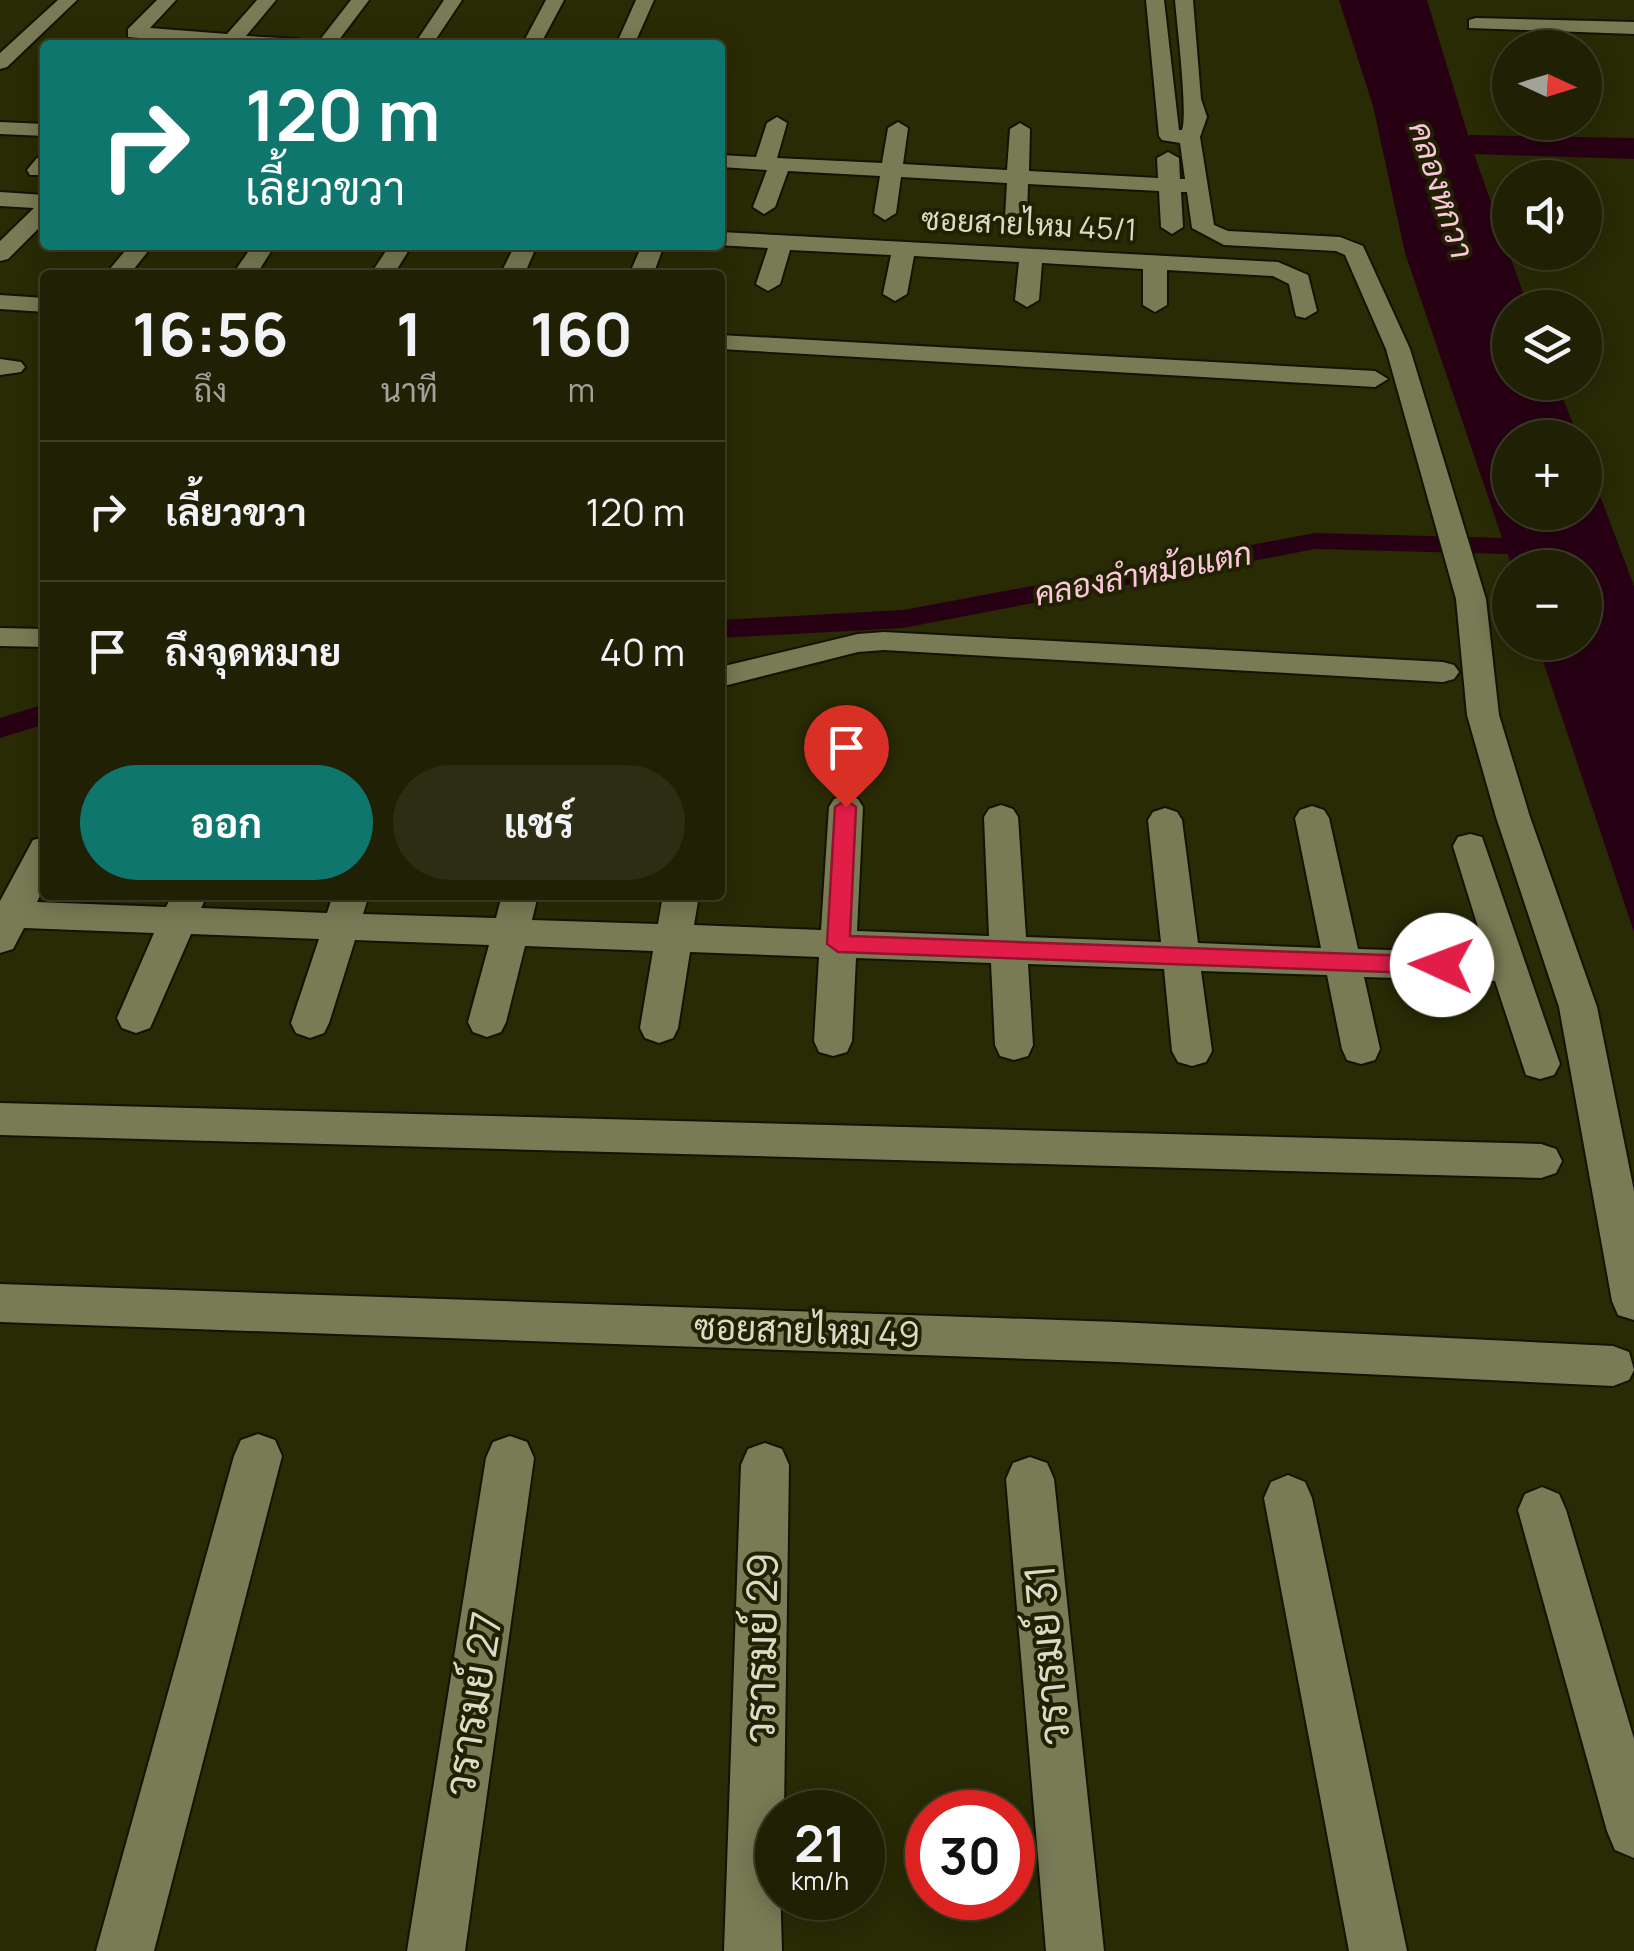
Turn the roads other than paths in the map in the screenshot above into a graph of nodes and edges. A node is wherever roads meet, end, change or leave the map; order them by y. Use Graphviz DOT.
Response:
graph roads {
  1 [pos="68,0"];
  2 [pos="168,0"];
  3 [pos="267,0"];
  4 [pos="360,0"];
  5 [pos="454,0"];
  6 [pos="555,0"];
  7 [pos="645,0"];
  8 [pos="1155,0"];
  9 [pos="1184,0"];
  10 [pos="1476,24"];
  11 [pos="1634,28"];
  12 [pos="129,39"];
  13 [pos="154,40"];
  14 [pos="233,40"];
  15 [pos="329,40"];
  16 [pos="426,40"];
  17 [pos="535,40"];
  18 [pos="626,40"];
  19 [pos="0,42"];
  20 [pos="21,44"];
  21 [pos="0,63"];
  22 [pos="777,124"];
  23 [pos="0,128"];
  24 [pos="898,128"];
  25 [pos="40,129"];
  26 [pos="1020,129"];
  27 [pos="1180,136"];
  28 [pos="725,160"];
  29 [pos="772,163"];
  30 [pos="892,169"];
  31 [pos="1019,176"];
  32 [pos="1166,184"];
  33 [pos="1196,186"];
  34 [pos="0,199"];
  35 [pos="40,204"];
  36 [pos="764,207"];
  37 [pos="40,210"];
  38 [pos="885,213"];
  39 [pos="1016,216"];
  40 [pos="1172,227"];
  41 [pos="725,238"];
  42 [pos="781,242"];
  43 [pos="904,248"];
  44 [pos="138,250"];
  45 [pos="398,250"];
  46 [pos="0,254"];
  47 [pos="1031,256"];
  48 [pos="1155,262"];
  49 [pos="386,269"];
  50 [pos="122,270"];
  51 [pos="768,284"];
  52 [pos="895,294"];
  53 [pos="1027,300"];
  54 [pos="0,302"];
  55 [pos="40,305"];
  56 [pos="1155,305"];
  57 [pos="1305,311"];
  58 [pos="725,342"];
  59 [pos="1375,379"];
  60 [pos="0,636"];
  61 [pos="40,638"];
  62 [pos="1444,672"];
  63 [pos="725,676"];
  64 [pos="846,807"];
  65 [pos="1001,816"];
  66 [pos="1312,818"];
  67 [pos="1165,820"];
  68 [pos="1470,846"];
  69 [pos="40,858"];
  70 [pos="519,900"];
  71 [pos="681,900"];
  72 [pos="184,908"];
  73 [pos="346,910"];
  74 [pos="4,923"];
  75 [pos="510,932"];
  76 [pos="674,938"];
  77 [pos="838,944"];
  78 [pos="1008,949"];
  79 [pos="1180,956"];
  80 [pos="1343,961"];
  81 [pos="1509,968"];
  82 [pos="136,1018"];
  83 [pos="487,1022"];
  84 [pos="310,1023"];
  85 [pos="660,1028"];
  86 [pos="833,1041"];
  87 [pos="1014,1045"];
  88 [pos="1360,1049"];
  89 [pos="1192,1051"];
  90 [pos="1540,1064"];
  91 [pos="0,1119"];
  92 [pos="1541,1161"];
  93 [pos="1634,1301"];
  94 [pos="0,1303"];
  95 [pos="1614,1366"];
  96 [pos="258,1456"];
  97 [pos="510,1458"];
  98 [pos="766,1465"];
  99 [pos="1030,1478"];
  100 [pos="1288,1498"];
  101 [pos="1542,1510"];
  102 [pos="1634,1830"];
  103 [pos="125,1951"];
  104 [pos="436,1951"];
  105 [pos="753,1951"];
  106 [pos="1075,1951"];
  107 [pos="1378,1951"];
  1 -- 20 [label="street"];
  2 -- 12 [label="street"];
  3 -- 14 [label="street"];
  4 -- 15 [label="street"];
  5 -- 16 [label="street"];
  6 -- 17 [label="street"];
  7 -- 18 [label="street"];
  8 -- 27 [label="street"];
  9 -- 27 [label="street"];
  10 -- 11 [label="street"];
  12 -- 13 [label="street"];
  19 -- 20 [label="street"];
  20 -- 21 [label="street"];
  22 -- 29 [label="street"];
  23 -- 25 [label="street"];
  24 -- 30 [label="street"];
  26 -- 31 [label="street"];
  27 -- 32 [label="street"];
  27 -- 33 [label="street"];
  28 -- 29 [label="street"];
  29 -- 30 [label="street"];
  29 -- 36 [label="street"];
  30 -- 31 [label="street"];
  30 -- 38 [label="street"];
  31 -- 32 [label="street"];
  31 -- 39 [label="street"];
  32 -- 33 [label="street"];
  32 -- 40 [label="street"];
  33 -- 93 [label="street"];
  34 -- 35 [label="street"];
  37 -- 46 [label="street"];
  41 -- 42 [label="street, ซอยสายไหม 45/1"];
  42 -- 43 [label="street, ซอยสายไหม 45/1"];
  42 -- 51 [label="street"];
  43 -- 47 [label="street, ซอยสายไหม 45/1"];
  43 -- 52 [label="street"];
  44 -- 50 [label="street"];
  45 -- 49 [label="street"];
  47 -- 48 [label="street, ซอยสายไหม 45/1"];
  47 -- 53 [label="street"];
  48 -- 56 [label="street"];
  48 -- 57 [label="street, ซอยสายไหม 45/1"];
  54 -- 55 [label="street"];
  58 -- 59 [label="street"];
  60 -- 61 [label="street"];
  62 -- 63 [label="street"];
  64 -- 77 [label="street"];
  65 -- 78 [label="street"];
  66 -- 80 [label="street"];
  67 -- 79 [label="street"];
  68 -- 81 [label="street"];
  69 -- 74 [label="street"];
  70 -- 75 [label="street"];
  71 -- 76 [label="street"];
  72 -- 73 [label="street"];
  72 -- 74 [label="street"];
  72 -- 82 [label="street"];
  73 -- 75 [label="street"];
  73 -- 84 [label="street"];
  75 -- 76 [label="street"];
  75 -- 83 [label="street"];
  76 -- 77 [label="street"];
  76 -- 85 [label="street"];
  77 -- 78 [label="street"];
  77 -- 86 [label="street"];
  78 -- 79 [label="street"];
  78 -- 87 [label="street"];
  79 -- 80 [label="street"];
  79 -- 89 [label="street"];
  80 -- 81 [label="street"];
  80 -- 88 [label="street"];
  81 -- 90 [label="street"];
  91 -- 92 [label="street"];
  94 -- 95 [label="street, ซอยสายไหม 49"];
  96 -- 103 [label="street"];
  97 -- 104 [label="street, วรารมย์ 27"];
  98 -- 105 [label="street, วรารมย์ 29"];
  99 -- 106 [label="street, วรารมย์ 31"];
  100 -- 107 [label="street"];
  101 -- 102 [label="street"];
}
